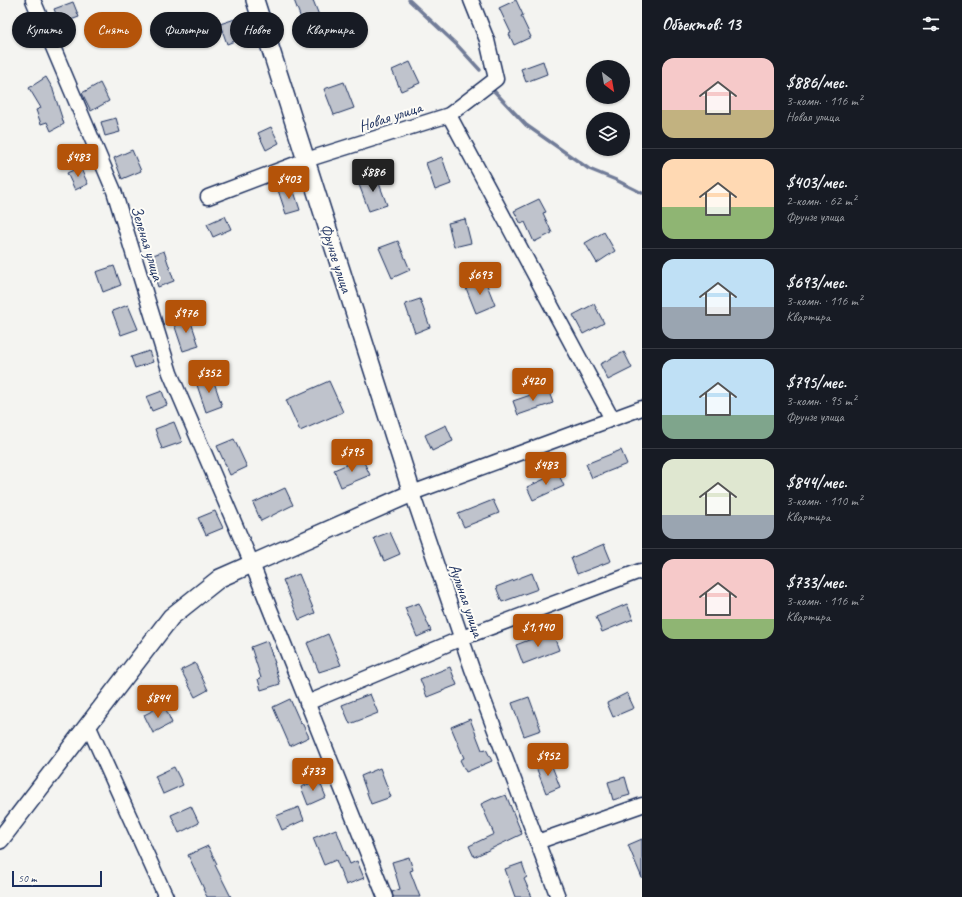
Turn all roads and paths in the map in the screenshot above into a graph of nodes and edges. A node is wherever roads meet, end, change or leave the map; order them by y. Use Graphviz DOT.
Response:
graph roads {
  1 [pos="33,0"];
  2 [pos="255,0"];
  3 [pos="471,0"];
  4 [pos="449,115"];
  5 [pos="306,160"];
  6 [pos="208,197"];
  7 [pos="642,408"];
  8 [pos="612,419"];
  9 [pos="412,493"];
  10 [pos="252,564"];
  11 [pos="642,573"];
  12 [pos="462,638"];
  13 [pos="307,703"];
  14 [pos="88,724"];
  15 [pos="642,805"];
  16 [pos="0,840"];
  17 [pos="537,842"];
  18 [pos="166,897"];
  19 [pos="385,897"];
  20 [pos="558,897"];
  1 -- 10 [label="street, Зеленая улица"];
  2 -- 5 [label="street, Фрунзе улица"];
  3 -- 4 [label="street, Новая улица"];
  4 -- 5 [label="street, Новая улица"];
  4 -- 8 [label="street"];
  5 -- 6 [label="street, Новая улица"];
  5 -- 9 [label="street, Фрунзе улица"];
  7 -- 8 [label="street"];
  8 -- 9 [label="street"];
  9 -- 10 [label="street"];
  9 -- 12 [label="street, Аульная улица"];
  10 -- 13 [label="street, Зеленая улица"];
  10 -- 14 [label="street"];
  11 -- 12 [label="street"];
  12 -- 13 [label="street"];
  12 -- 17 [label="street, Аульная улица"];
  13 -- 19 [label="street, Зеленая улица"];
  14 -- 16 [label="street"];
  14 -- 18 [label="street"];
  15 -- 17 [label="street"];
  17 -- 20 [label="street, Аульная улица"];
}
